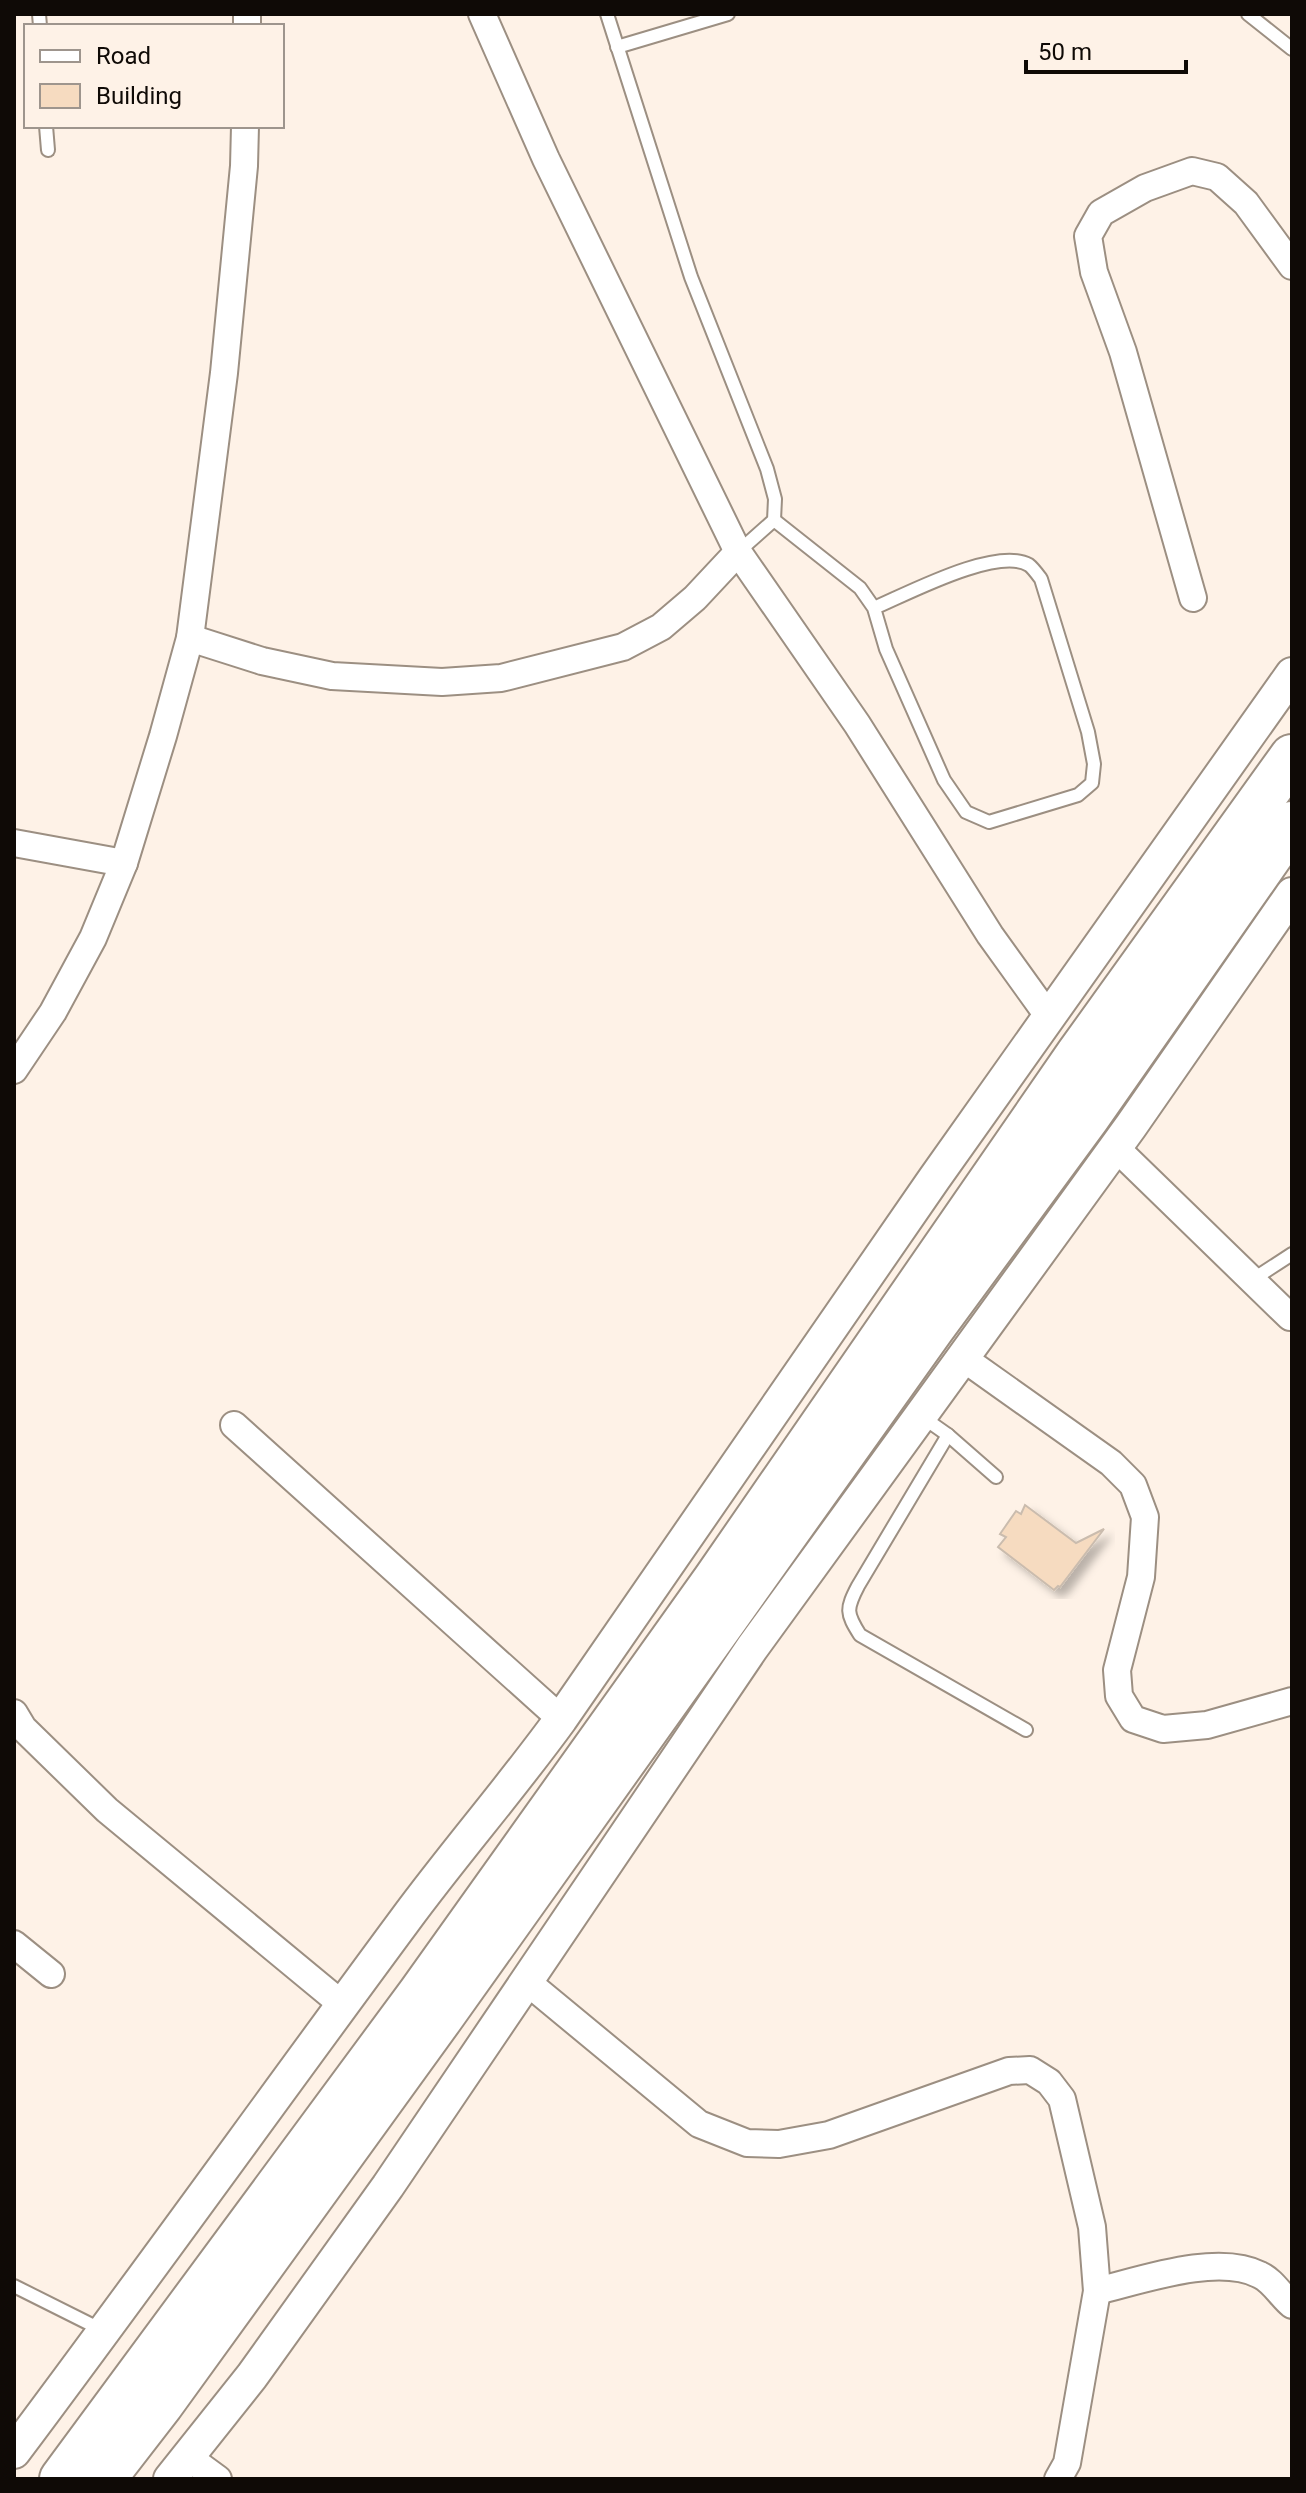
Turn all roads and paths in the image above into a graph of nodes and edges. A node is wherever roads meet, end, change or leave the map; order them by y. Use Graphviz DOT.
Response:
graph roads {
  1 [pos="482,14"];
  2 [pos="607,14"];
  3 [pos="728,14"];
  4 [pos="1248,14"];
  5 [pos="617,47"];
  6 [pos="1292,49"];
  7 [pos="46,128"];
  8 [pos="245,128"];
  9 [pos="48,150"];
  10 [pos="1292,266"];
  11 [pos="774,520"];
  12 [pos="738,552"];
  13 [pos="1193,598"];
  14 [pos="874,608"];
  15 [pos="190,638"];
  16 [pos="1292,674"];
  17 [pos="1292,757"];
  18 [pos="1292,824"];
  19 [pos="14,843"];
  20 [pos="124,863"];
  21 [pos="1292,894"];
  22 [pos="1049,1017"];
  23 [pos="14,1070"];
  24 [pos="1115,1147"];
  25 [pos="1292,1254"];
  26 [pos="1252,1280"];
  27 [pos="1290,1317"];
  28 [pos="963,1358"];
  29 [pos="921,1416"];
  30 [pos="234,1425"];
  31 [pos="948,1435"];
  32 [pos="996,1477"];
  33 [pos="1292,1701"];
  34 [pos="14,1713"];
  35 [pos="561,1719"];
  36 [pos="1026,1730"];
  37 [pos="14,1944"];
  38 [pos="51,1974"];
  39 [pos="526,1981"];
  40 [pos="344,2006"];
  41 [pos="14,2286"];
  42 [pos="1097,2291"];
  43 [pos="1292,2305"];
  44 [pos="104,2331"];
  45 [pos="14,2452"];
  46 [pos="179,2468"];
  47 [pos="62,2479"];
  48 [pos="103,2479"];
  49 [pos="218,2479"];
  50 [pos="1058,2479"];
  1 -- 12 [label="street"];
  2 -- 5 [label="lane"];
  3 -- 5 [label="lane"];
  4 -- 6 [label="lane"];
  5 -- 11 [label="lane"];
  7 -- 9 [label="lane"];
  8 -- 15 [label="street"];
  10 -- 13 [label="street"];
  11 -- 12 [label="lane"];
  11 -- 14 [label="lane"];
  12 -- 15 [label="street"];
  12 -- 22 [label="street"];
  14 -- 14 [label="lane"];
  15 -- 20 [label="street"];
  16 -- 22 [label="street"];
  17 -- 47 [label="highway"];
  18 -- 48 [label="highway"];
  19 -- 20 [label="street"];
  20 -- 23 [label="street"];
  21 -- 24 [label="street"];
  22 -- 35 [label="street"];
  24 -- 26 [label="street"];
  24 -- 28 [label="street"];
  25 -- 26 [label="lane"];
  26 -- 27 [label="street"];
  28 -- 29 [label="street"];
  28 -- 33 [label="street"];
  29 -- 31 [label="lane"];
  29 -- 39 [label="street"];
  30 -- 35 [label="street"];
  31 -- 32 [label="lane"];
  31 -- 36 [label="lane"];
  34 -- 40 [label="street"];
  35 -- 40 [label="street"];
  37 -- 38 [label="street"];
  39 -- 42 [label="street"];
  39 -- 46 [label="street"];
  40 -- 44 [label="street"];
  41 -- 44 [label="lane"];
  42 -- 43 [label="street"];
  42 -- 50 [label="street"];
  44 -- 45 [label="street"];
  46 -- 49 [label="street"];
}
